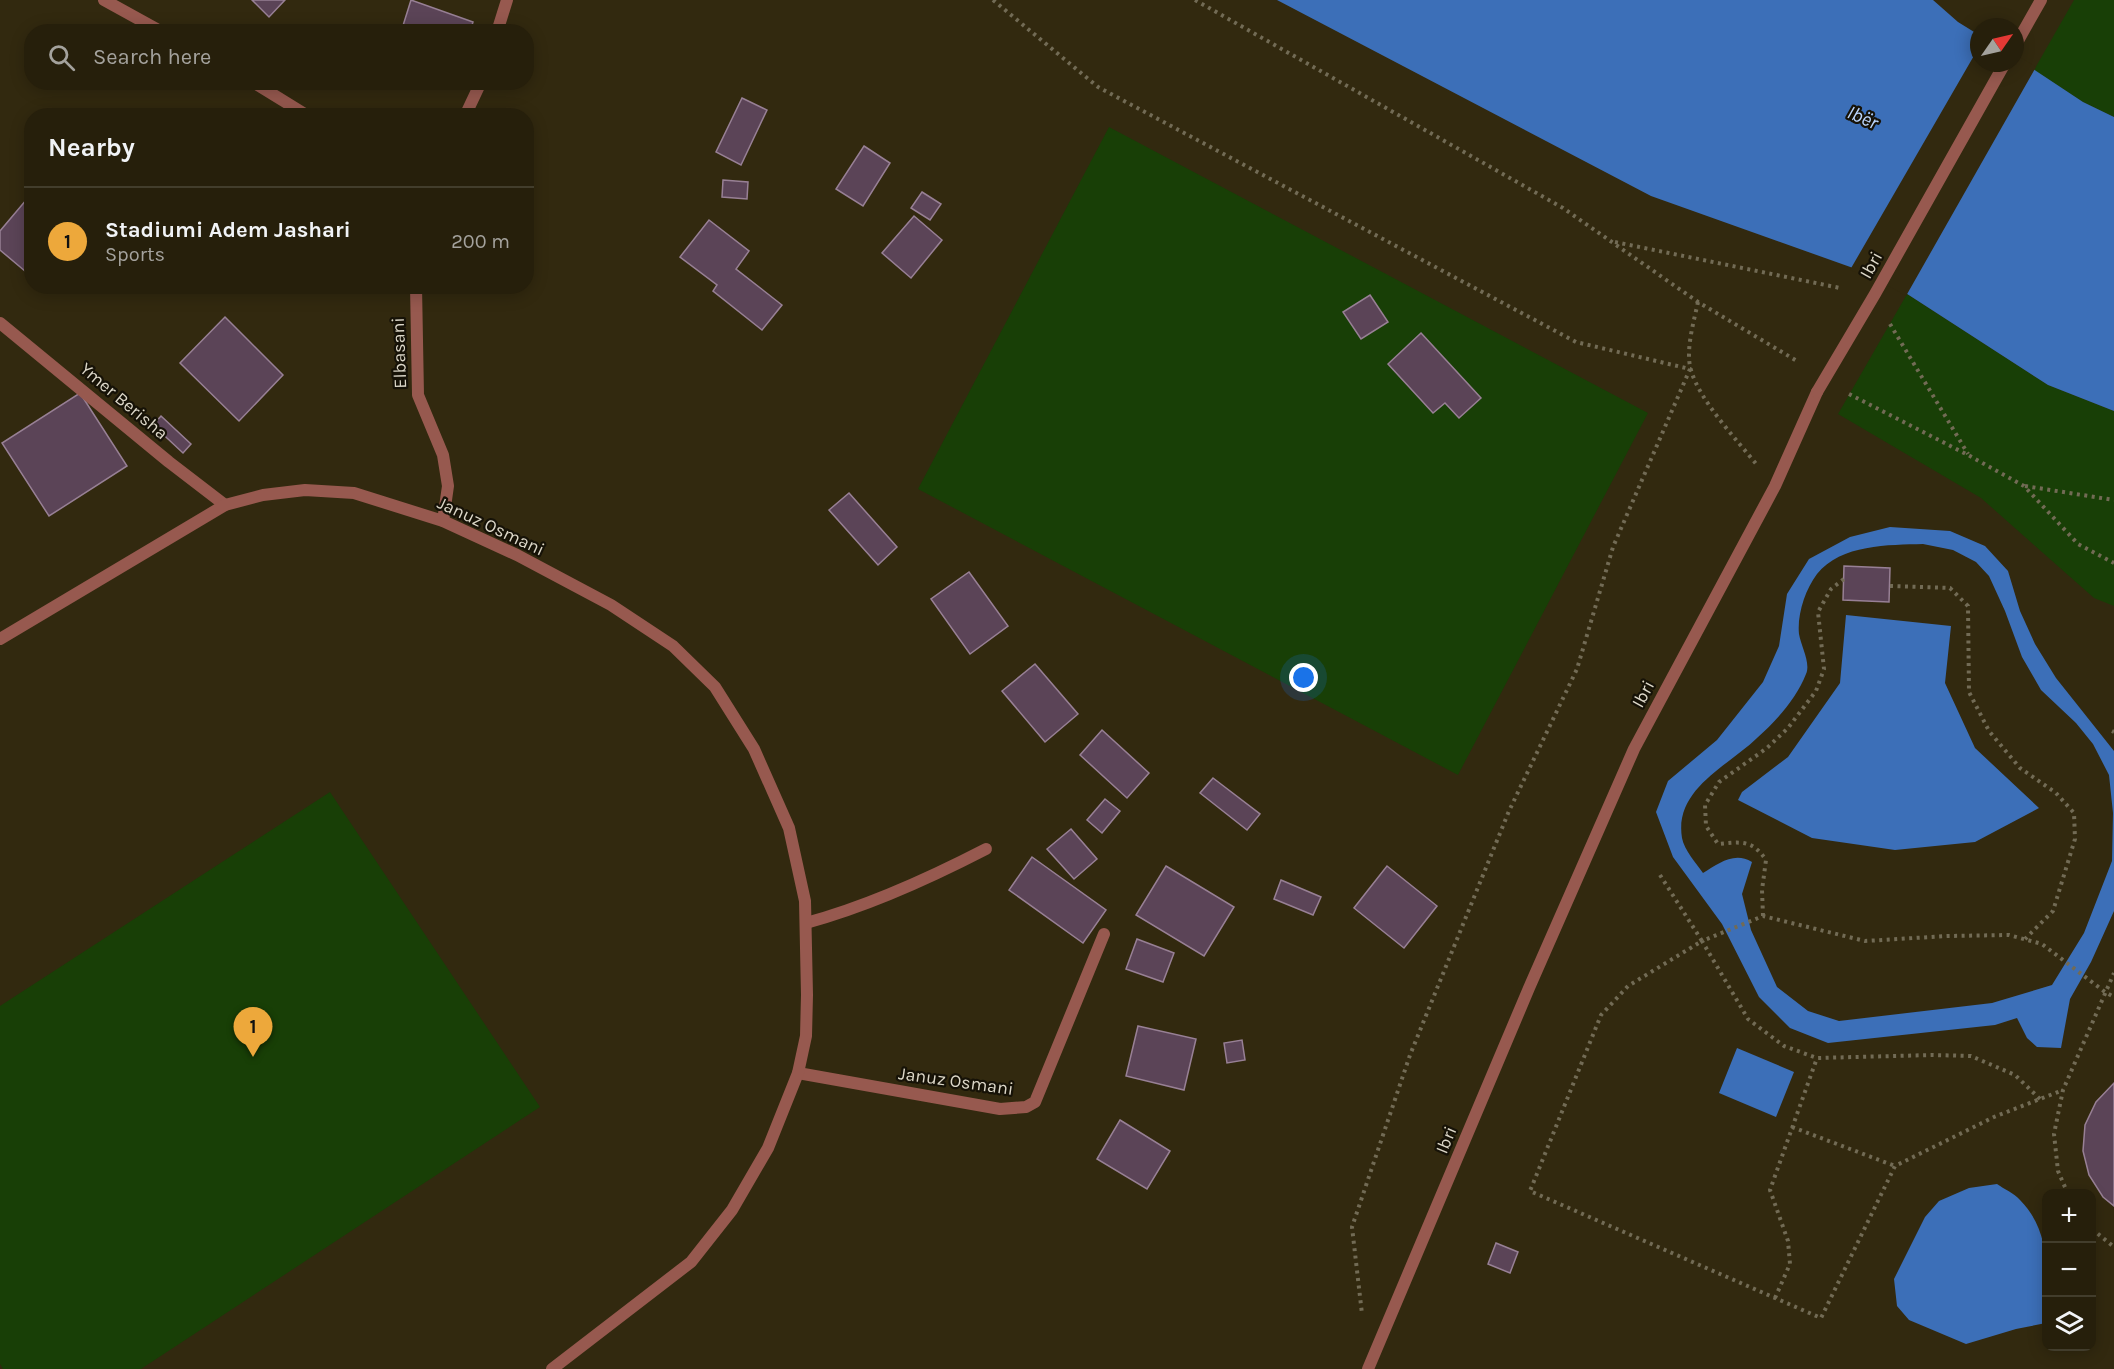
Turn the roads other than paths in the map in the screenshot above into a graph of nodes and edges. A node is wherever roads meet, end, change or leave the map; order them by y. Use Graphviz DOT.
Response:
graph roads {
  1 [pos="104,0"];
  2 [pos="507,0"];
  3 [pos="2041,0"];
  4 [pos="148,24"];
  5 [pos="500,24"];
  6 [pos="2024,30"];
  7 [pos="2000,72"];
  8 [pos="266,90"];
  9 [pos="477,90"];
  10 [pos="295,108"];
  11 [pos="469,108"];
  12 [pos="416,294"];
  13 [pos="0,323"];
  14 [pos="225,505"];
  15 [pos="443,520"];
  16 [pos="0,639"];
  17 [pos="986,849"];
  18 [pos="806,923"];
  19 [pos="1104,934"];
  20 [pos="798,1073"];
  21 [pos="552,1369"];
  22 [pos="1368,1369"];
  1 -- 4 [label="street"];
  2 -- 5 [label="street"];
  3 -- 6 [label="street"];
  7 -- 22 [label="street, Ibri, bridge"];
  8 -- 10 [label="street"];
  9 -- 11 [label="street"];
  12 -- 15 [label="street, Elbasani"];
  13 -- 14 [label="street, Ymer Berisha"];
  14 -- 15 [label="street, Januz Osmani"];
  14 -- 16 [label="street, Januz Osmani"];
  15 -- 18 [label="street, Januz Osmani"];
  17 -- 18 [label="street"];
  18 -- 20 [label="street, Januz Osmani"];
  19 -- 20 [label="street, Januz Osmani"];
  20 -- 21 [label="street, Januz Osmani"];
}
